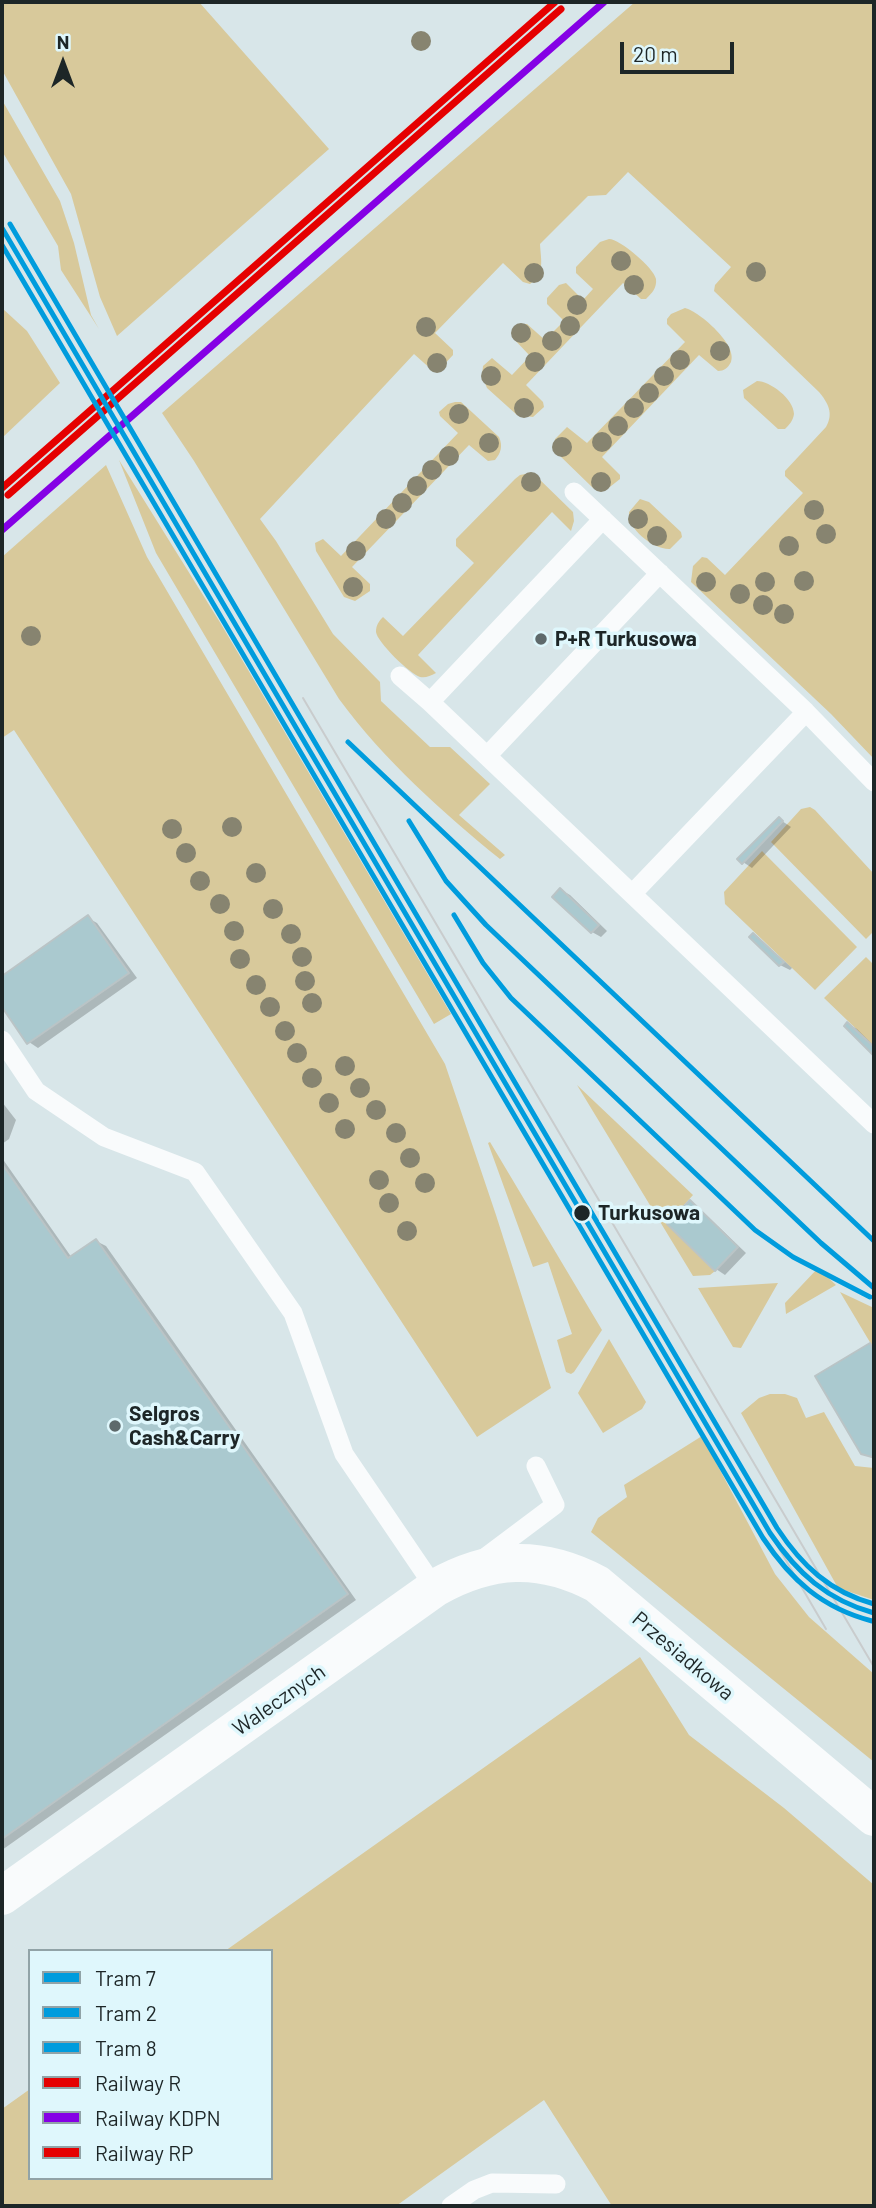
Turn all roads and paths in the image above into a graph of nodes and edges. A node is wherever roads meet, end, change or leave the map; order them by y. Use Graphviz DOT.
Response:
graph roads {
  1 [pos="574,492"];
  2 [pos="603,519"];
  3 [pos="660,573"];
  4 [pos="400,676"];
  5 [pos="430,702"];
  6 [pos="806,712"];
  7 [pos="487,756"];
  8 [pos="874,782"];
  9 [pos="632,894"];
  10 [pos="2,1040"];
  11 [pos="874,1124"];
  12 [pos="536,1466"];
  13 [pos="450,1580"];
  14 [pos="874,1817"];
  15 [pos="2,1896"];
  16 [pos="556,2184"];
  17 [pos="452,2206"];
  1 -- 2 [label="lane"];
  2 -- 3 [label="lane"];
  2 -- 5 [label="lane"];
  3 -- 6 [label="lane"];
  3 -- 7 [label="lane"];
  4 -- 5 [label="lane"];
  5 -- 7 [label="lane"];
  6 -- 8 [label="lane"];
  6 -- 9 [label="lane"];
  7 -- 9 [label="lane"];
  9 -- 11 [label="lane"];
  10 -- 13 [label="lane"];
  12 -- 13 [label="lane, Walecznych"];
  13 -- 14 [label="street, Przesiadkowa"];
  13 -- 15 [label="street, Walecznych"];
  16 -- 17 [label="lane"];
}
